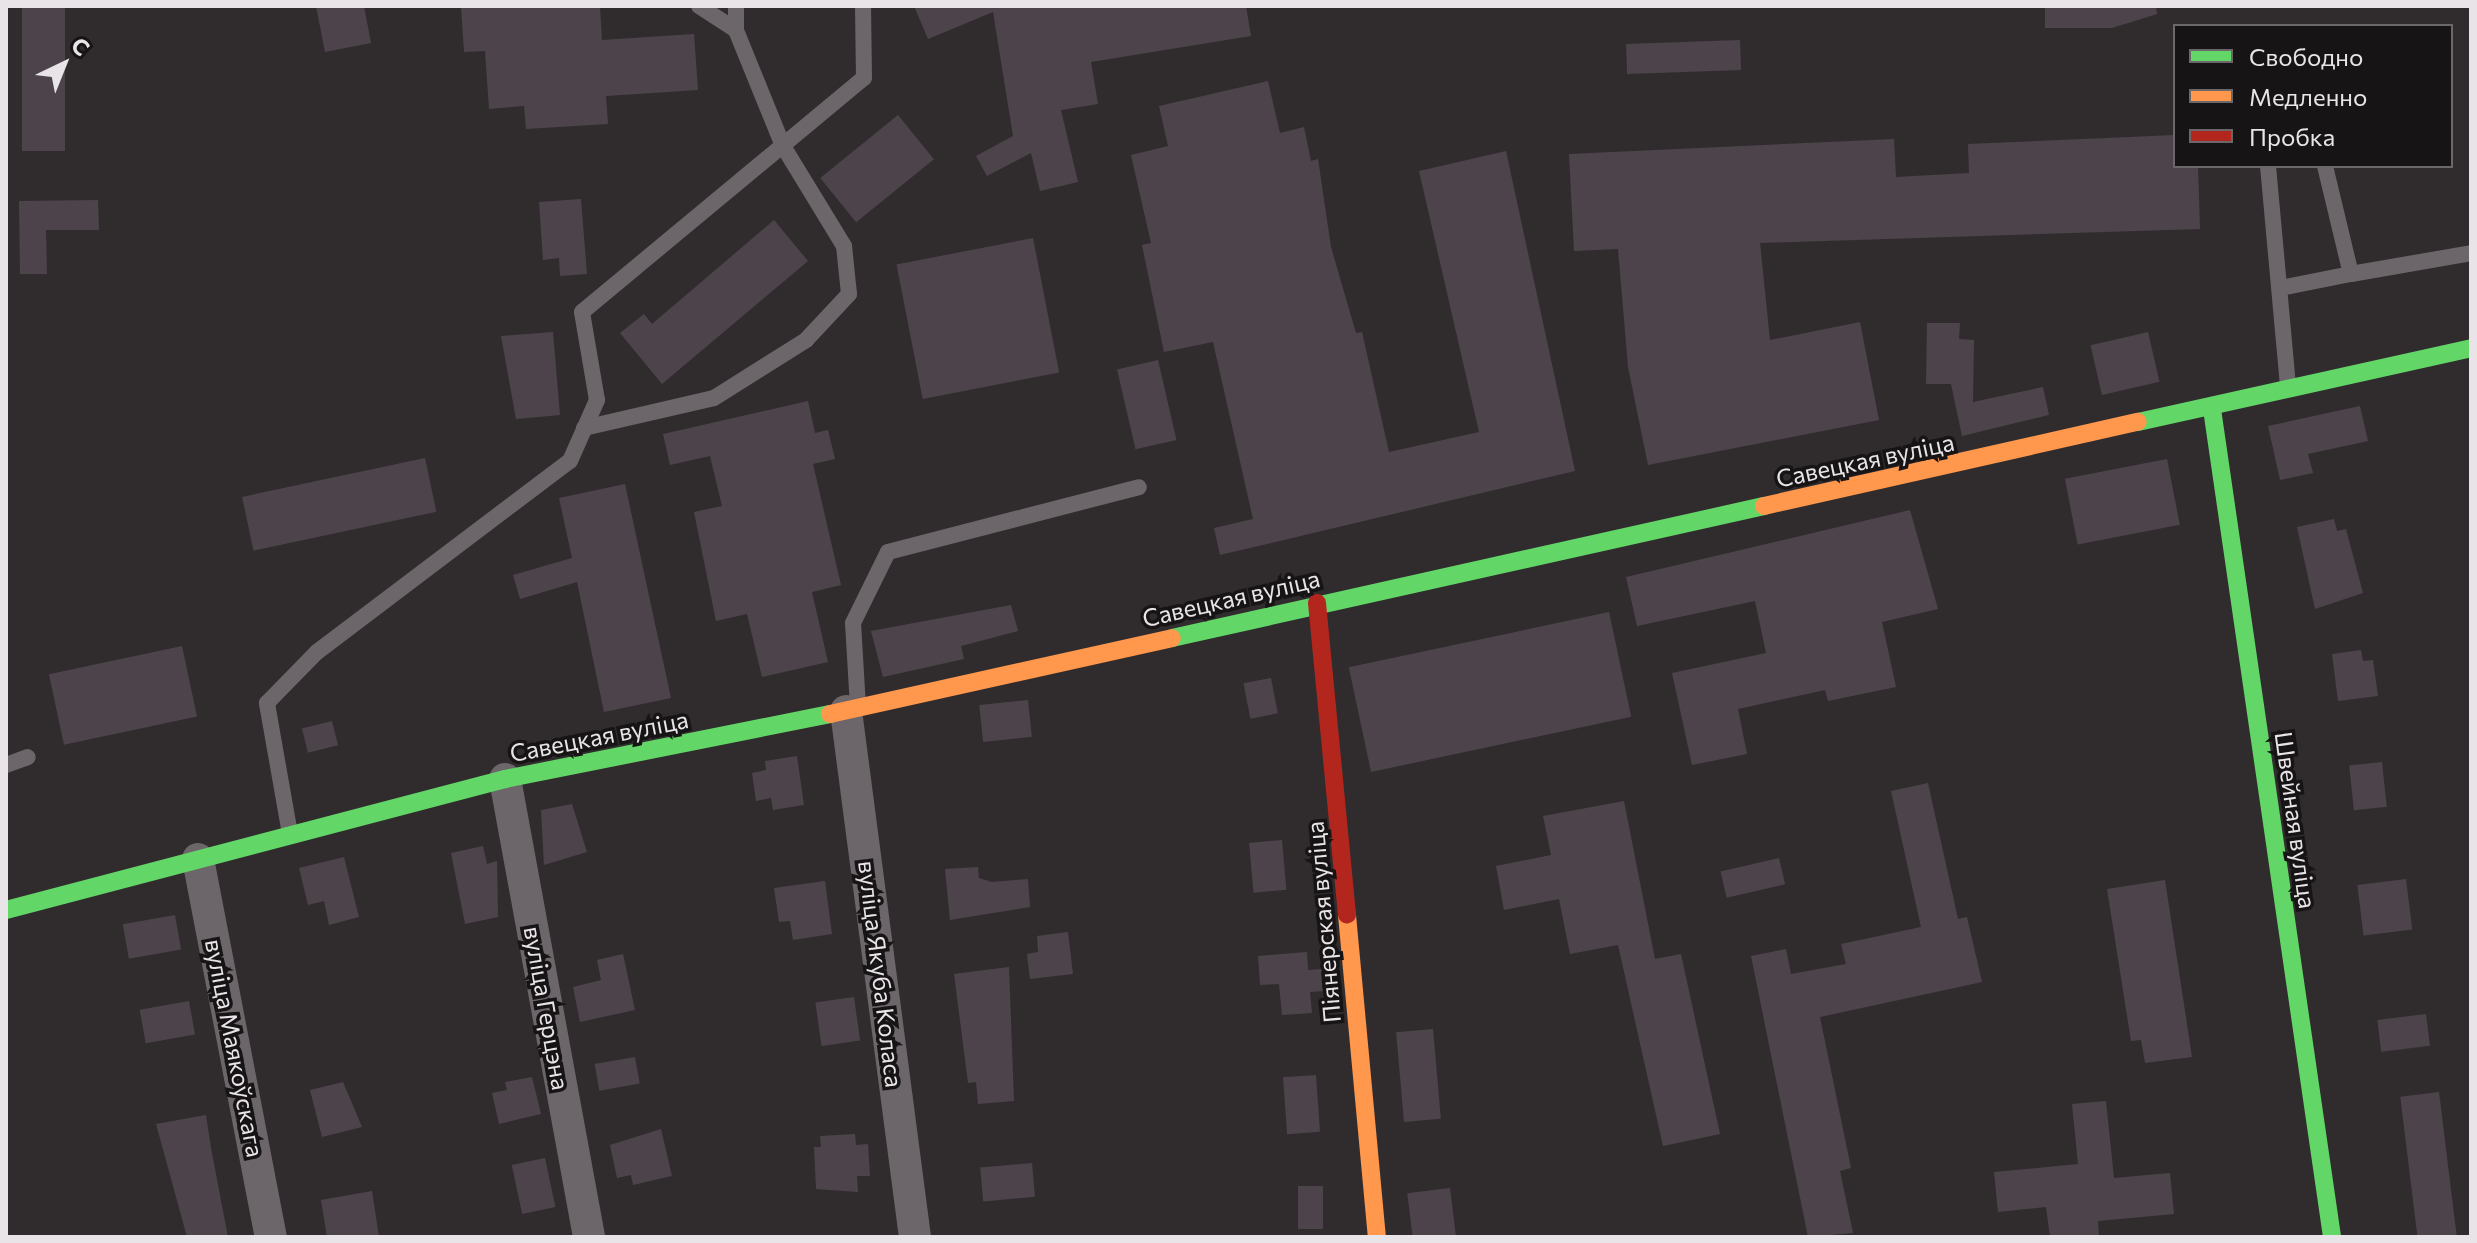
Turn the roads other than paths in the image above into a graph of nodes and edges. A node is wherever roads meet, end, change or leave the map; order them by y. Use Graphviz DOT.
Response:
graph roads {
  1 [pos="699,6"];
  2 [pos="736,6"];
  3 [pos="863,6"];
  4 [pos="736,30"];
  5 [pos="783,146"];
  6 [pos="2268,168"];
  7 [pos="2325,168"];
  8 [pos="2471,253"];
  9 [pos="2351,274"];
  10 [pos="2280,288"];
  11 [pos="2471,348"];
  12 [pos="2289,390"];
  13 [pos="2212,409"];
  14 [pos="584,428"];
  15 [pos="1139,487"];
  16 [pos="1317,603"];
  17 [pos="852,710"];
  18 [pos="28,757"];
  19 [pos="6,765"];
  20 [pos="505,779"];
  21 [pos="290,835"];
  22 [pos="198,859"];
  23 [pos="6,910"];
  24 [pos="271,1237"];
  25 [pos="589,1237"];
  26 [pos="915,1237"];
  27 [pos="1377,1237"];
  28 [pos="2332,1237"];
  1 -- 4 [label="lane"];
  2 -- 4 [label="lane"];
  3 -- 5 [label="lane"];
  4 -- 5 [label="lane"];
  5 -- 14 [label="lane"];
  5 -- 14 [label="lane"];
  6 -- 10 [label="lane"];
  7 -- 9 [label="lane"];
  8 -- 9 [label="lane"];
  9 -- 10 [label="lane"];
  10 -- 12 [label="lane"];
  11 -- 12 [label="street, Савецкая вуліца"];
  12 -- 13 [label="street, Савецкая вуліца"];
  13 -- 16 [label="street, Савецкая вуліца"];
  13 -- 28 [label="street, Швейная вуліца"];
  14 -- 21 [label="lane"];
  15 -- 17 [label="lane"];
  16 -- 17 [label="street, Савецкая вуліца"];
  16 -- 27 [label="street, Піянерская вуліца"];
  17 -- 20 [label="street, Савецкая вуліца"];
  17 -- 26 [label="street, вуліца Якуба Коласа"];
  18 -- 19 [label="lane"];
  20 -- 21 [label="street, Савецкая вуліца"];
  20 -- 25 [label="street, вуліца Герцэна"];
  21 -- 22 [label="street, Савецкая вуліца"];
  22 -- 23 [label="street, Савецкая вуліца"];
  22 -- 24 [label="street, вуліца Маякоўскага"];
}
